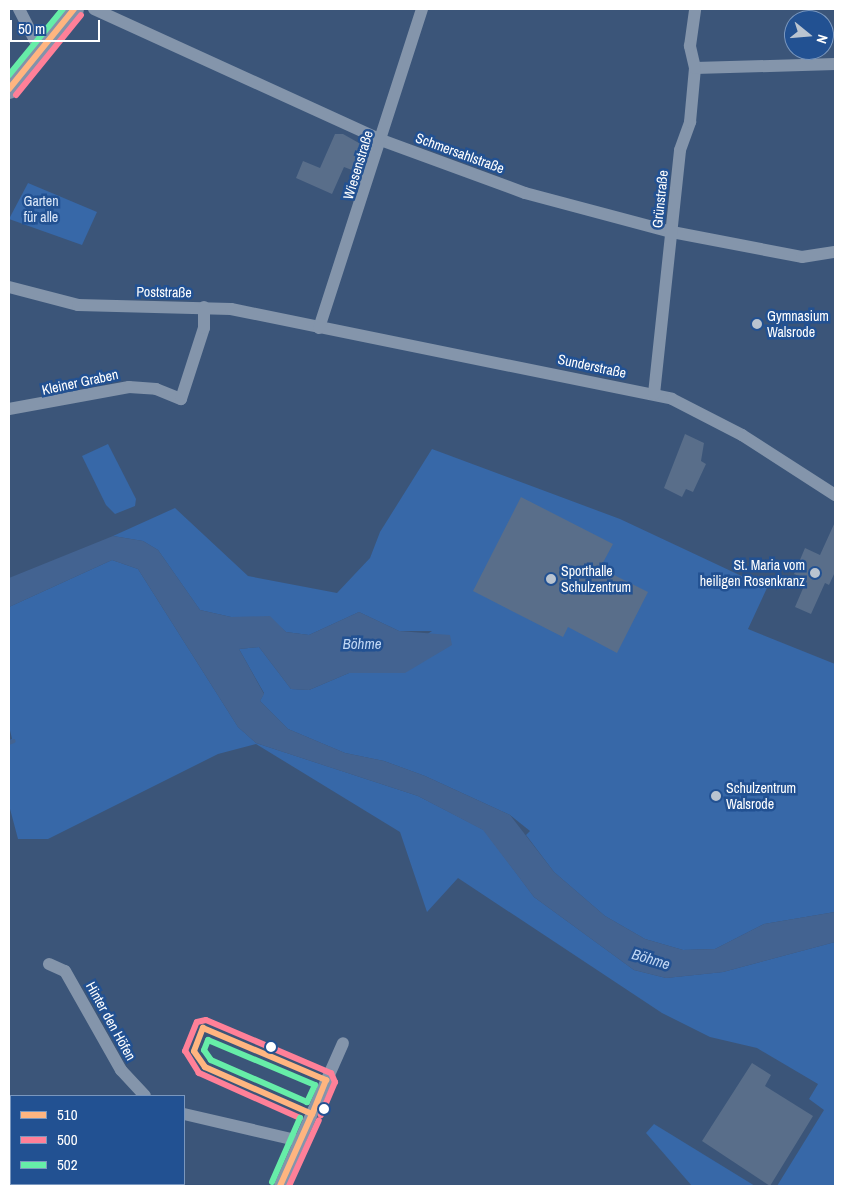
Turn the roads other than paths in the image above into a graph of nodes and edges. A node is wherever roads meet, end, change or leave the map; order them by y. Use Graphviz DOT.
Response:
graph roads {
  1 [pos="20,9"];
  2 [pos="74,9"];
  3 [pos="94,9"];
  4 [pos="422,9"];
  5 [pos="694,9"];
  6 [pos="43,48"];
  7 [pos="835,64"];
  8 [pos="695,68"];
  9 [pos="9,89"];
  10 [pos="381,140"];
  11 [pos="672,232"];
  12 [pos="835,252"];
  13 [pos="9,287"];
  14 [pos="204,307"];
  15 [pos="319,328"];
  16 [pos="654,394"];
  17 [pos="9,409"];
  18 [pos="835,495"];
  19 [pos="49,964"];
  20 [pos="343,1043"];
  21 [pos="144,1095"];
  22 [pos="185,1114"];
  23 [pos="300,1140"];
  24 [pos="280,1186"];
  1 -- 6 [label="street"];
  2 -- 6 [label="main road"];
  3 -- 10 [label="street, Schmersahlstraße"];
  4 -- 10 [label="street, Wiesenstraße"];
  5 -- 8 [label="street, Grünstraße"];
  6 -- 9 [label="main road"];
  7 -- 8 [label="street"];
  8 -- 11 [label="street, Grünstraße"];
  10 -- 11 [label="street, Schmersahlstraße"];
  10 -- 15 [label="street, Wiesenstraße"];
  11 -- 12 [label="street, Schmersahlstraße"];
  11 -- 16 [label="street, Grünstraße"];
  13 -- 14 [label="street, Poststraße"];
  14 -- 15 [label="street, Poststraße"];
  14 -- 17 [label="street, Kleiner Graben"];
  15 -- 16 [label="street, Sunderstraße"];
  16 -- 18 [label="street, Sunderstraße"];
  19 -- 21 [label="street, Hinter den Höfen"];
  20 -- 23 [label="street"];
  22 -- 23 [label="street"];
  23 -- 24 [label="street"];
}
